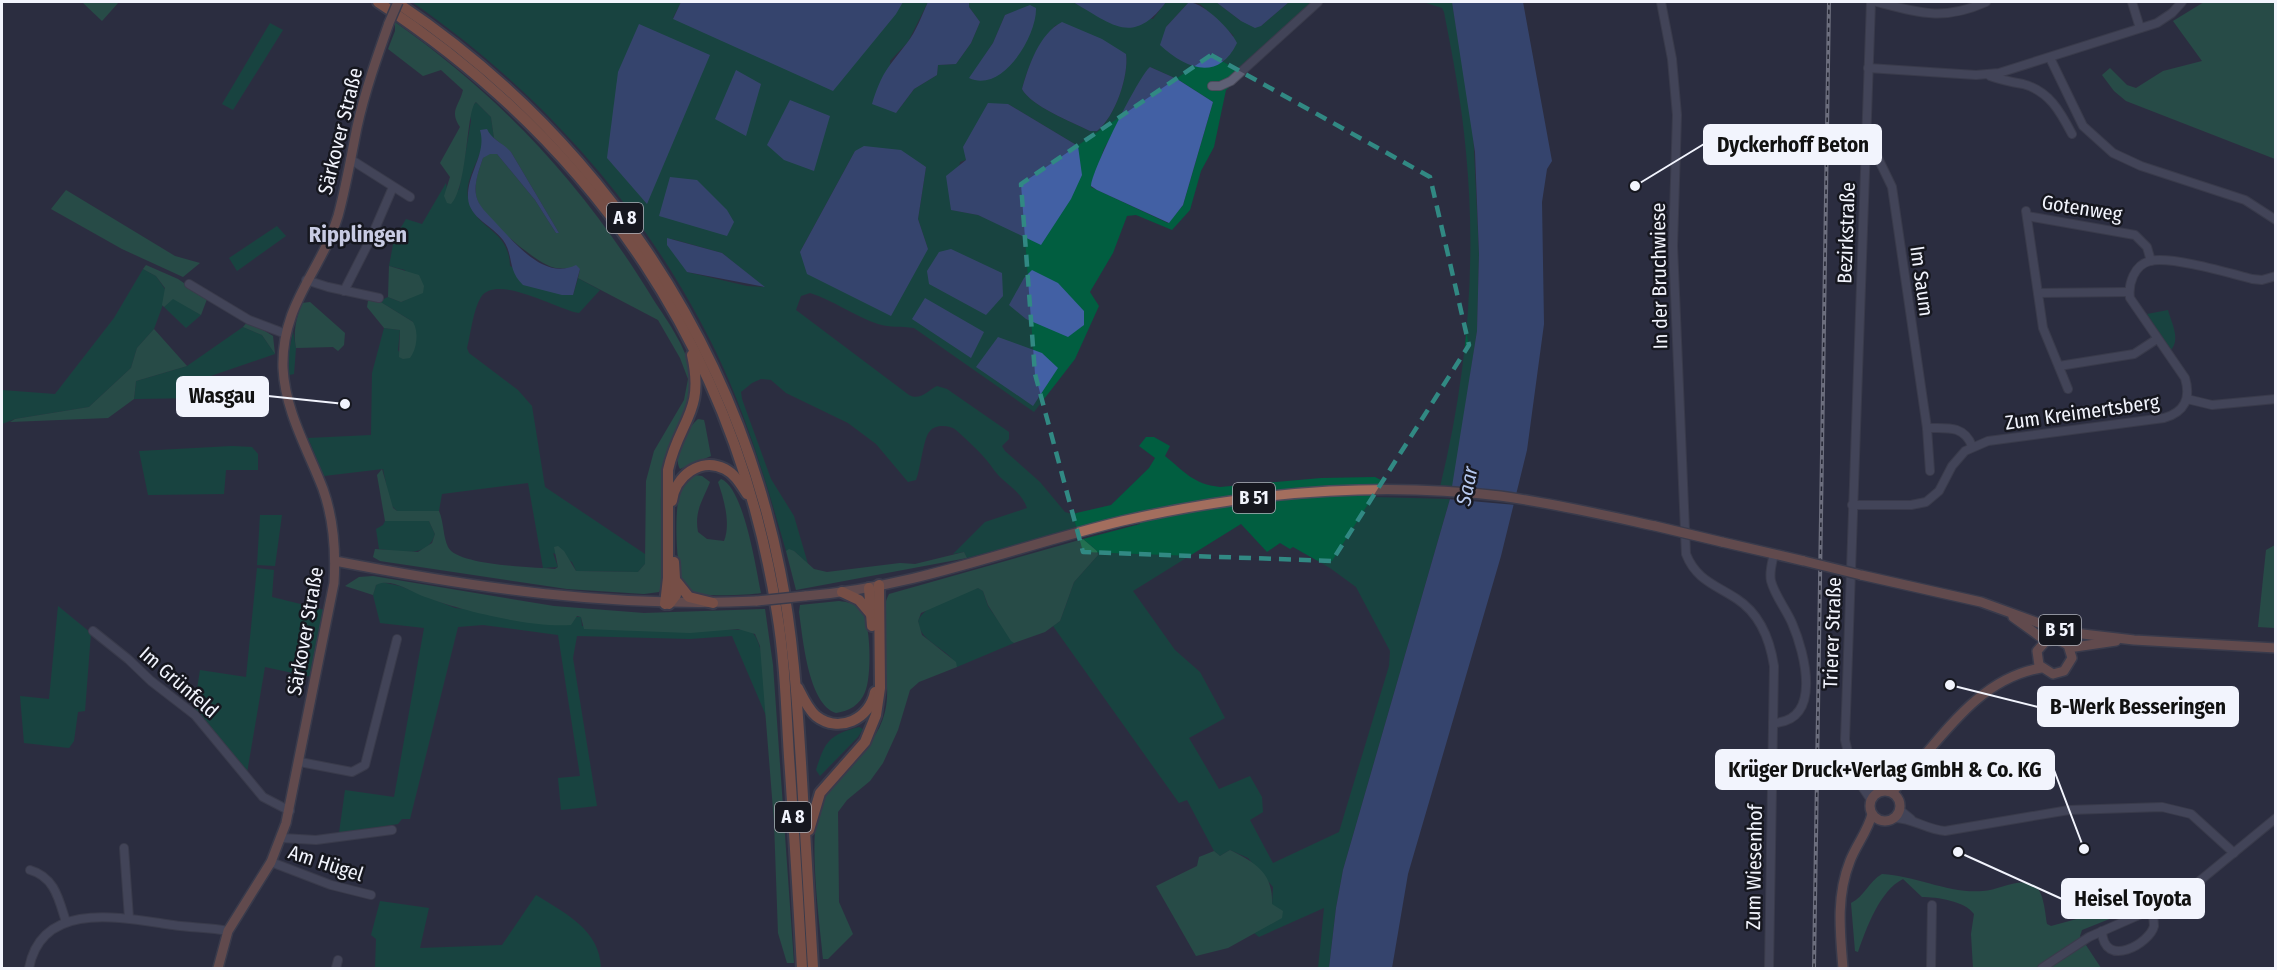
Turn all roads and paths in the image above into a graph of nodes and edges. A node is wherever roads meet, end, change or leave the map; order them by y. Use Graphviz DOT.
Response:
graph roads {
  1 [pos="378,2"];
  2 [pos="397,2"];
  3 [pos="1318,2"];
  4 [pos="1661,2"];
  5 [pos="1871,2"];
  6 [pos="1877,2"];
  7 [pos="1986,2"];
  8 [pos="2132,2"];
  9 [pos="2182,2"];
  10 [pos="2140,28"];
  11 [pos="2050,58"];
  12 [pos="1868,68"];
  13 [pos="1989,75"];
  14 [pos="1212,86"];
  15 [pos="2072,134"];
  16 [pos="1865,148"];
  17 [pos="351,159"];
  18 [pos="393,187"];
  19 [pos="410,197"];
  20 [pos="2276,220"];
  21 [pos="2151,261"];
  22 [pos="2276,276"];
  23 [pos="306,279"];
  24 [pos="189,284"];
  25 [pos="344,291"];
  26 [pos="2129,292"];
  27 [pos="2038,293"];
  28 [pos="379,298"];
  29 [pos="286,334"];
  30 [pos="686,334"];
  31 [pos="2157,339"];
  32 [pos="2059,366"];
  33 [pos="2067,389"];
  34 [pos="2187,399"];
  35 [pos="2276,399"];
  36 [pos="1927,428"];
  37 [pos="1972,446"];
  38 [pos="1930,471"];
  39 [pos="754,504"];
  40 [pos="1852,505"];
  41 [pos="1683,516"];
  42 [pos="1774,554"];
  43 [pos="335,561"];
  44 [pos="677,582"];
  45 [pos="874,586"];
  46 [pos="842,592"];
  47 [pos="713,603"];
  48 [pos="667,604"];
  49 [pos="1990,605"];
  50 [pos="871,614"];
  51 [pos="93,631"];
  52 [pos="397,639"];
  53 [pos="2134,640"];
  54 [pos="2043,643"];
  55 [pos="2104,643"];
  56 [pos="2068,645"];
  57 [pos="2276,648"];
  58 [pos="2072,658"];
  59 [pos="2039,663"];
  60 [pos="796,682"];
  61 [pos="1773,723"];
  62 [pos="300,762"];
  63 [pos="1874,796"];
  64 [pos="1895,796"];
  65 [pos="1900,810"];
  66 [pos="290,811"];
  67 [pos="1872,814"];
  68 [pos="1894,818"];
  69 [pos="2276,818"];
  70 [pos="1881,820"];
  71 [pos="1920,825"];
  72 [pos="392,830"];
  73 [pos="282,838"];
  74 [pos="124,848"];
  75 [pos="806,848"];
  76 [pos="2234,853"];
  77 [pos="271,862"];
  78 [pos="30,870"];
  79 [pos="1846,873"];
  80 [pos="371,895"];
  81 [pos="1932,906"];
  82 [pos="2152,912"];
  83 [pos="129,918"];
  84 [pos="66,922"];
  85 [pos="228,931"];
  86 [pos="2102,931"];
  87 [pos="807,952"];
  88 [pos="29,969"];
  89 [pos="218,969"];
  90 [pos="802,969"];
  91 [pos="813,969"];
  92 [pos="1769,969"];
  93 [pos="1843,969"];
  94 [pos="1931,969"];
  95 [pos="2042,969"];
  1 -- 30 [label="highway, A 8"];
  2 -- 17 [label="main road, Särkover Straße, bridge"];
  2 -- 60 [label="highway, A 8"];
  3 -- 14 [label="street"];
  4 -- 41 [label="street, In der Bruchwiese"];
  5 -- 12 [label="street, Bezirkstraße"];
  6 -- 7 [label="street"];
  8 -- 10 [label="street"];
  9 -- 10 [label="street"];
  10 -- 11 [label="street"];
  11 -- 13 [label="street"];
  11 -- 20 [label="street"];
  12 -- 13 [label="street"];
  12 -- 16 [label="street, Bezirkstraße"];
  13 -- 15 [label="street"];
  16 -- 36 [label="street, Im Saum"];
  16 -- 40 [label="street, Bezirkstraße"];
  17 -- 18 [label="street"];
  17 -- 23 [label="main road, Särkover Straße"];
  18 -- 19 [label="street"];
  18 -- 25 [label="street"];
  21 -- 22 [label="street"];
  21 -- 26 [label="street"];
  21 -- 27 [label="street, Gotenweg"];
  23 -- 25 [label="street"];
  23 -- 29 [label="main road, Särkover Straße"];
  24 -- 29 [label="street"];
  25 -- 28 [label="street"];
  26 -- 27 [label="street"];
  26 -- 31 [label="street, Zum Kreimertsberg"];
  27 -- 32 [label="street, Gotenweg"];
  29 -- 43 [label="main road, Särkover Straße"];
  30 -- 39 [label="highway, A 8"];
  30 -- 48 [label="highway"];
  31 -- 32 [label="street"];
  31 -- 34 [label="street, Zum Kreimertsberg"];
  32 -- 33 [label="street, Gotenweg"];
  34 -- 35 [label="street"];
  34 -- 37 [label="street, Zum Kreimertsberg"];
  36 -- 37 [label="street"];
  36 -- 38 [label="street, Im Saum"];
  37 -- 40 [label="street"];
  39 -- 44 [label="highway"];
  39 -- 87 [label="highway, A 8"];
  40 -- 63 [label="street, Trierer Straße"];
  41 -- 61 [label="street, Zum Wiesenhof"];
  42 -- 45 [label="main road, B 51, bridge"];
  42 -- 49 [label="main road, B 51, bridge"];
  42 -- 61 [label="street"];
  43 -- 48 [label="main road"];
  43 -- 62 [label="main road, Särkover Straße"];
  44 -- 47 [label="highway"];
  44 -- 48 [label="highway"];
  45 -- 46 [label="main road"];
  45 -- 50 [label="highway"];
  45 -- 75 [label="highway"];
  46 -- 47 [label="main road, bridge"];
  46 -- 50 [label="highway"];
  47 -- 48 [label="main road"];
  49 -- 53 [label="main road, B 51"];
  49 -- 54 [label="main road, B 51"];
  50 -- 60 [label="highway"];
  51 -- 66 [label="street, Im Grünfeld"];
  52 -- 62 [label="street"];
  53 -- 55 [label="main road, B 51"];
  53 -- 57 [label="main road, B 51"];
  54 -- 56 [label="main road"];
  54 -- 59 [label="main road"];
  55 -- 56 [label="main road, B 51"];
  55 -- 58 [label="main road, B 51"];
  56 -- 58 [label="main road"];
  58 -- 59 [label="main road"];
  59 -- 64 [label="main road"];
  60 -- 75 [label="highway, A 8"];
  61 -- 92 [label="street, Zum Wiesenhof"];
  62 -- 66 [label="main road, Särkover Straße"];
  63 -- 64 [label="main road"];
  63 -- 67 [label="main road"];
  64 -- 65 [label="main road"];
  65 -- 68 [label="main road"];
  65 -- 71 [label="street"];
  66 -- 73 [label="main road, Särkover Straße"];
  67 -- 70 [label="main road"];
  67 -- 79 [label="main road"];
  68 -- 70 [label="main road"];
  68 -- 71 [label="street"];
  69 -- 76 [label="street"];
  70 -- 79 [label="main road"];
  71 -- 76 [label="street"];
  72 -- 73 [label="street"];
  73 -- 77 [label="main road, Särkover Straße"];
  74 -- 83 [label="street"];
  75 -- 87 [label="highway, A 8"];
  76 -- 82 [label="street"];
  77 -- 80 [label="street, Am Hügel"];
  77 -- 85 [label="main road, Särkover Straße"];
  78 -- 84 [label="street"];
  79 -- 93 [label="main road"];
  81 -- 94 [label="street"];
  82 -- 86 [label="street"];
  82 -- 86 [label="street"];
  83 -- 84 [label="street"];
  83 -- 85 [label="street"];
  84 -- 88 [label="street"];
  85 -- 89 [label="main road, Särkover Straße"];
  86 -- 95 [label="street"];
  87 -- 90 [label="highway, A 8"];
  87 -- 91 [label="highway, A 8"];
}
